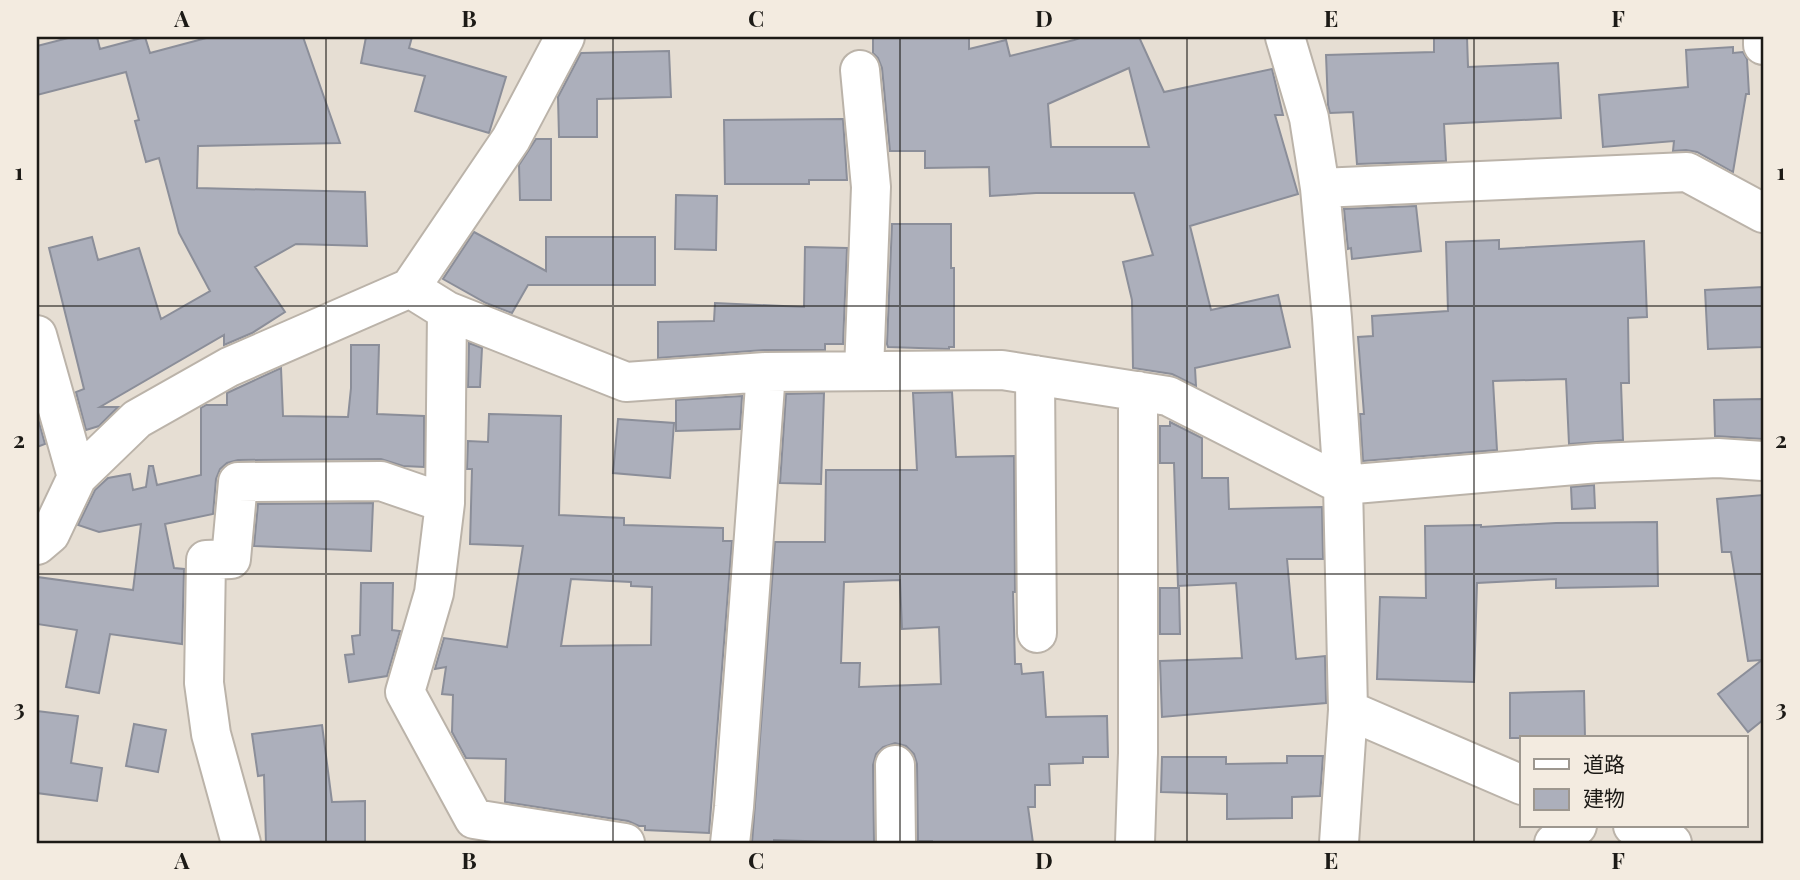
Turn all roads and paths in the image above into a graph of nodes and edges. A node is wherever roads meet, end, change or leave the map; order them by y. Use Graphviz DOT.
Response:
graph roads {
  1 [pos="565,37"];
  2 [pos="1285,37"];
  3 [pos="1763,37"];
  4 [pos="1763,45"];
  5 [pos="860,70"];
  6 [pos="1320,188"];
  7 [pos="1763,213"];
  8 [pos="410,288"];
  9 [pos="447,311"];
  10 [pos="37,335"];
  11 [pos="864,371"];
  12 [pos="766,372"];
  13 [pos="1035,375"];
  14 [pos="1138,391"];
  15 [pos="1763,461"];
  16 [pos="77,477"];
  17 [pos="1343,485"];
  18 [pos="445,503"];
  19 [pos="37,545"];
  20 [pos="1037,633"];
  21 [pos="1348,710"];
  22 [pos="895,765"];
  23 [pos="1520,784"];
  24 [pos="1574,828"];
  25 [pos="1638,828"];
  26 [pos="241,843"];
  27 [pos="625,843"];
  28 [pos="730,843"];
  29 [pos="896,843"];
  30 [pos="1135,843"];
  31 [pos="1339,843"];
  32 [pos="1554,843"];
  33 [pos="1672,843"];
  1 -- 8 [label="street"];
  2 -- 6 [label="street"];
  3 -- 4 [label="street"];
  5 -- 11 [label="street"];
  6 -- 7 [label="street"];
  6 -- 17 [label="street"];
  8 -- 9 [label="street"];
  8 -- 16 [label="street"];
  9 -- 12 [label="street"];
  9 -- 18 [label="street"];
  10 -- 16 [label="street"];
  11 -- 12 [label="street"];
  11 -- 13 [label="street"];
  12 -- 28 [label="street"];
  13 -- 14 [label="street"];
  13 -- 20 [label="street"];
  14 -- 17 [label="street"];
  14 -- 30 [label="street"];
  15 -- 17 [label="street"];
  16 -- 19 [label="street"];
  17 -- 21 [label="street"];
  18 -- 26 [label="street"];
  18 -- 27 [label="street"];
  21 -- 23 [label="street"];
  21 -- 31 [label="street"];
  22 -- 29 [label="street"];
  24 -- 32 [label="street"];
  25 -- 33 [label="street"];
}
